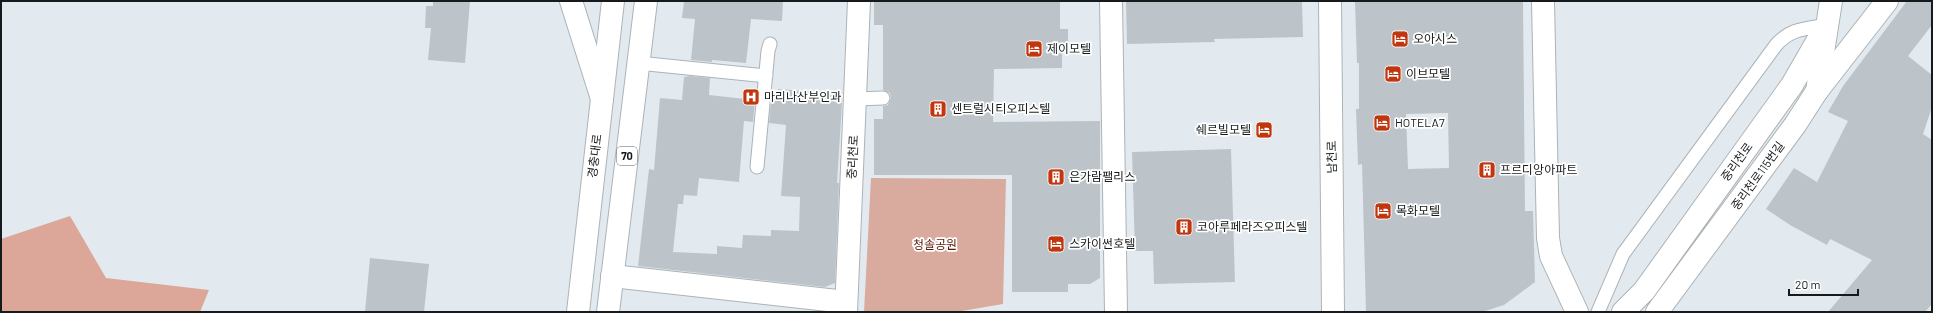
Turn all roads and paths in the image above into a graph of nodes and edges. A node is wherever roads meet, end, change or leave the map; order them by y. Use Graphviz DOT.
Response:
graph roads {
  1 [pos="571,1"];
  2 [pos="613,1"];
  3 [pos="646,1"];
  4 [pos="859,1"];
  5 [pos="1110,1"];
  6 [pos="1330,1"];
  7 [pos="1543,1"];
  8 [pos="1831,1"];
  9 [pos="1887,1"];
  10 [pos="1827,25"];
  11 [pos="770,44"];
  12 [pos="638,63"];
  13 [pos="766,76"];
  14 [pos="1817,91"];
  15 [pos="883,98"];
  16 [pos="602,99"];
  17 [pos="856,99"];
  18 [pos="757,167"];
  19 [pos="612,276"];
  20 [pos="846,307"];
  21 [pos="578,312"];
  22 [pos="608,312"];
  23 [pos="1116,312"];
  24 [pos="1333,312"];
  25 [pos="1577,312"];
  26 [pos="1598,312"];
  27 [pos="1623,312"];
  28 [pos="1657,312"];
  1 -- 16 [label="street"];
  2 -- 16 [label="street, 경충대로"];
  3 -- 12 [label="street, 70"];
  4 -- 17 [label="street, 중리천로"];
  5 -- 23 [label="street"];
  6 -- 24 [label="street, 남천로"];
  7 -- 25 [label="street"];
  8 -- 10 [label="street, 중리천로"];
  9 -- 14 [label="street"];
  10 -- 14 [label="street, 중리천로115번길"];
  10 -- 26 [label="lane"];
  10 -- 27 [label="street, 중리천로"];
  11 -- 13 [label="lane"];
  12 -- 13 [label="lane"];
  12 -- 19 [label="street, 70"];
  13 -- 18 [label="lane"];
  14 -- 28 [label="street, 중리천로115번길"];
  15 -- 17 [label="lane"];
  16 -- 21 [label="street, 경충대로"];
  17 -- 20 [label="street, 중리천로"];
  19 -- 20 [label="street"];
  19 -- 22 [label="street, 70"];
}
